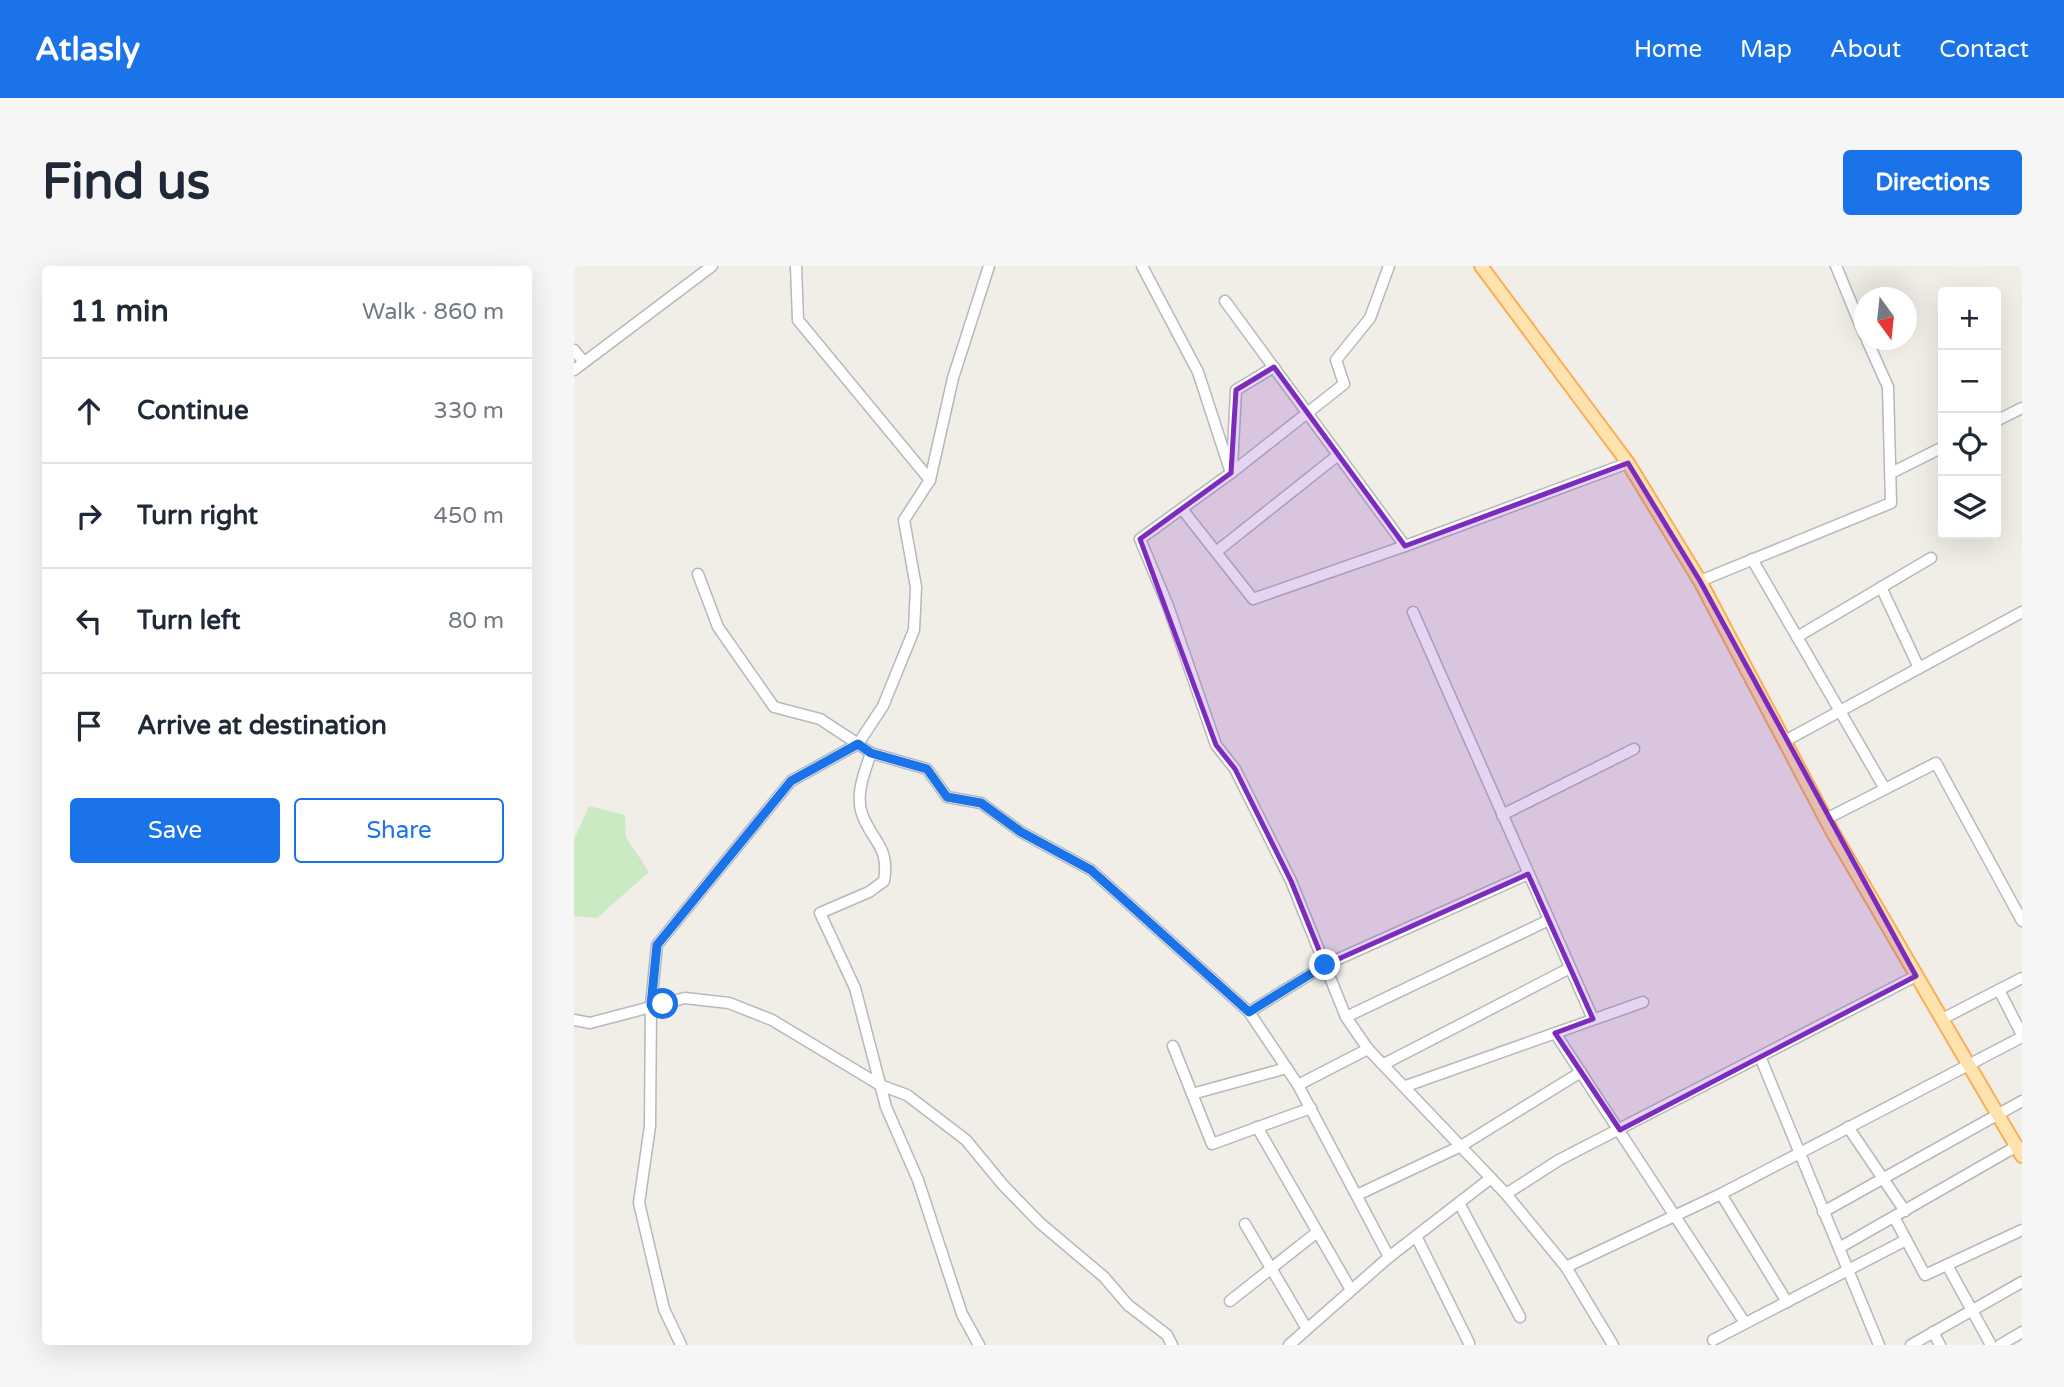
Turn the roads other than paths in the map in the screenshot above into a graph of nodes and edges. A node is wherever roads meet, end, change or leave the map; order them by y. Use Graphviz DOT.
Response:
graph roads {
  1 [pos="712,266"];
  2 [pos="796,266"];
  3 [pos="989,266"];
  4 [pos="1142,266"];
  5 [pos="1389,266"];
  6 [pos="1481,266"];
  7 [pos="1836,266"];
  8 [pos="1225,301"];
  9 [pos="1854,310"];
  10 [pos="574,350"];
  11 [pos="1871,350"];
  12 [pos="584,362"];
  13 [pos="1274,367"];
  14 [pos="574,370"];
  15 [pos="2022,408"];
  16 [pos="1308,414"];
  17 [pos="2001,418"];
  18 [pos="1938,450"];
  19 [pos="1338,455"];
  20 [pos="1628,463"];
  21 [pos="1231,473"];
  22 [pos="1891,473"];
  23 [pos="930,480"];
  24 [pos="1182,509"];
  25 [pos="1405,547"];
  26 [pos="1216,552"];
  27 [pos="1931,558"];
  28 [pos="1752,559"];
  29 [pos="698,574"];
  30 [pos="1700,581"];
  31 [pos="1881,587"];
  32 [pos="1413,612"];
  33 [pos="2022,612"];
  34 [pos="1797,637"];
  35 [pos="1919,668"];
  36 [pos="1840,711"];
  37 [pos="1785,741"];
  38 [pos="858,744"];
  39 [pos="1634,749"];
  40 [pos="871,753"];
  41 [pos="1885,789"];
  42 [pos="1502,815"];
  43 [pos="1826,819"];
  44 [pos="1528,874"];
  45 [pos="1549,920"];
  46 [pos="2022,921"];
  47 [pos="1325,965"];
  48 [pos="1570,968"];
  49 [pos="1916,976"];
  50 [pos="2022,978"];
  51 [pos="2000,990"];
  52 [pos="1643,1002"];
  53 [pos="651,1005"];
  54 [pos="1249,1012"];
  55 [pos="1346,1017"];
  56 [pos="1593,1019"];
  57 [pos="1942,1019"];
  58 [pos="574,1020"];
  59 [pos="1555,1033"];
  60 [pos="2022,1036"];
  61 [pos="1173,1046"];
  62 [pos="1368,1049"];
  63 [pos="1760,1059"];
  64 [pos="1384,1065"];
  65 [pos="1970,1065"];
  66 [pos="1287,1068"];
  67 [pos="1581,1072"];
  68 [pos="880,1085"];
  69 [pos="1298,1085"];
  70 [pos="1406,1086"];
  71 [pos="1192,1094"];
  72 [pos="2022,1101"];
  73 [pos="1311,1108"];
  74 [pos="1998,1115"];
  75 [pos="1257,1127"];
  76 [pos="1848,1127"];
  77 [pos="1620,1130"];
  78 [pos="1461,1146"];
  79 [pos="2019,1151"];
  80 [pos="1798,1152"];
  81 [pos="1491,1178"];
  82 [pos="1883,1179"];
  83 [pos="1506,1194"];
  84 [pos="1721,1194"];
  85 [pos="1357,1195"];
  86 [pos="1459,1203"];
  87 [pos="1905,1211"];
  88 [pos="1824,1212"];
  89 [pos="1675,1215"];
  90 [pos="1894,1217"];
  91 [pos="1245,1224"];
  92 [pos="2022,1230"];
  93 [pos="1316,1233"];
  94 [pos="1416,1236"];
  95 [pos="1906,1240"];
  96 [pos="1839,1248"];
  97 [pos="1389,1257"];
  98 [pos="1947,1265"];
  99 [pos="1566,1267"];
  100 [pos="1271,1269"];
  101 [pos="1849,1270"];
  102 [pos="2022,1282"];
  103 [pos="1352,1290"];
  104 [pos="1230,1301"];
  105 [pos="1787,1302"];
  106 [pos="1972,1311"];
  107 [pos="1520,1317"];
  108 [pos="1745,1323"];
  109 [pos="1307,1329"];
  110 [pos="1933,1332"];
  111 [pos="2022,1332"];
  112 [pos="1713,1340"];
  113 [pos="1469,1343"];
  114 [pos="681,1345"];
  115 [pos="979,1345"];
  116 [pos="1172,1345"];
  117 [pos="1289,1345"];
  118 [pos="1613,1345"];
  119 [pos="1880,1345"];
  120 [pos="1911,1345"];
  121 [pos="1940,1345"];
  122 [pos="1991,1345"];
  123 [pos="2000,1345"];
  1 -- 12 [label="street"];
  2 -- 23 [label="street"];
  3 -- 23 [label="street"];
  4 -- 21 [label="street"];
  5 -- 16 [label="street"];
  6 -- 20 [label="main road"];
  7 -- 9 [label="street"];
  8 -- 13 [label="street"];
  10 -- 12 [label="street"];
  11 -- 22 [label="street"];
  12 -- 14 [label="street"];
  13 -- 16 [label="street"];
  13 -- 21 [label="street"];
  15 -- 17 [label="street"];
  16 -- 19 [label="street"];
  16 -- 21 [label="street"];
  18 -- 22 [label="street"];
  19 -- 25 [label="street"];
  19 -- 26 [label="street"];
  20 -- 25 [label="street"];
  20 -- 30 [label="main road"];
  21 -- 24 [label="street"];
  22 -- 28 [label="street"];
  23 -- 38 [label="street"];
  24 -- 26 [label="street"];
  24 -- 47 [label="street"];
  25 -- 26 [label="street"];
  27 -- 31 [label="street"];
  28 -- 30 [label="street"];
  28 -- 34 [label="street"];
  29 -- 38 [label="street"];
  30 -- 37 [label="main road"];
  31 -- 34 [label="street"];
  31 -- 35 [label="street"];
  32 -- 42 [label="street"];
  33 -- 35 [label="street"];
  34 -- 36 [label="street"];
  35 -- 36 [label="street"];
  36 -- 37 [label="street"];
  36 -- 41 [label="street"];
  37 -- 43 [label="main road"];
  38 -- 40 [label="street"];
  38 -- 53 [label="street"];
  39 -- 42 [label="street"];
  40 -- 54 [label="street"];
  40 -- 68 [label="street"];
  41 -- 43 [label="street"];
  41 -- 46 [label="street"];
  42 -- 44 [label="street"];
  43 -- 49 [label="main road"];
  44 -- 45 [label="street"];
  44 -- 47 [label="street"];
  45 -- 48 [label="street"];
  45 -- 55 [label="street"];
  47 -- 54 [label="street"];
  47 -- 55 [label="street"];
  48 -- 56 [label="street"];
  48 -- 64 [label="street"];
  49 -- 57 [label="main road"];
  49 -- 63 [label="street"];
  50 -- 51 [label="street"];
  51 -- 57 [label="street"];
  51 -- 60 [label="street"];
  52 -- 56 [label="street"];
  53 -- 58 [label="street"];
  53 -- 68 [label="street"];
  53 -- 114 [label="street"];
  54 -- 66 [label="street"];
  55 -- 62 [label="street"];
  56 -- 59 [label="street"];
  57 -- 65 [label="main road"];
  59 -- 67 [label="street"];
  59 -- 70 [label="street"];
  60 -- 65 [label="street"];
  61 -- 71 [label="street"];
  62 -- 64 [label="street"];
  62 -- 69 [label="street"];
  63 -- 77 [label="street"];
  63 -- 80 [label="street"];
  64 -- 70 [label="street"];
  65 -- 74 [label="main road"];
  65 -- 76 [label="street"];
  66 -- 69 [label="street"];
  66 -- 71 [label="street"];
  67 -- 77 [label="street"];
  67 -- 78 [label="street"];
  68 -- 115 [label="street"];
  68 -- 116 [label="street"];
  69 -- 73 [label="street"];
  70 -- 78 [label="street"];
  71 -- 75 [label="street"];
  72 -- 74 [label="street"];
  73 -- 75 [label="street"];
  73 -- 85 [label="street"];
  74 -- 79 [label="main road"];
  74 -- 82 [label="street"];
  75 -- 93 [label="street"];
  76 -- 80 [label="street"];
  76 -- 82 [label="street"];
  77 -- 83 [label="street"];
  77 -- 89 [label="street"];
  78 -- 81 [label="street"];
  78 -- 85 [label="street"];
  79 -- 87 [label="street"];
  80 -- 84 [label="street"];
  80 -- 88 [label="street"];
  81 -- 83 [label="street"];
  81 -- 86 [label="street"];
  82 -- 87 [label="street"];
  82 -- 88 [label="street"];
  83 -- 99 [label="street"];
  84 -- 89 [label="street"];
  84 -- 105 [label="street"];
  85 -- 97 [label="street"];
  86 -- 94 [label="street"];
  86 -- 107 [label="street"];
  87 -- 90 [label="street"];
  88 -- 96 [label="street"];
  89 -- 99 [label="street"];
  89 -- 108 [label="street"];
  90 -- 95 [label="street"];
  90 -- 96 [label="street"];
  91 -- 100 [label="street"];
  92 -- 98 [label="street"];
  93 -- 100 [label="street"];
  93 -- 103 [label="street"];
  94 -- 97 [label="street"];
  94 -- 113 [label="street"];
  95 -- 98 [label="street"];
  95 -- 101 [label="street"];
  96 -- 101 [label="street"];
  97 -- 103 [label="street"];
  98 -- 106 [label="street"];
  99 -- 118 [label="street"];
  100 -- 104 [label="street"];
  100 -- 109 [label="street"];
  101 -- 105 [label="street"];
  101 -- 119 [label="street"];
  102 -- 106 [label="street"];
  103 -- 109 [label="street"];
  105 -- 108 [label="street"];
  106 -- 110 [label="street"];
  106 -- 122 [label="street"];
  108 -- 112 [label="street"];
  109 -- 117 [label="street"];
  110 -- 120 [label="street"];
  110 -- 121 [label="street"];
  111 -- 123 [label="street"];
}
